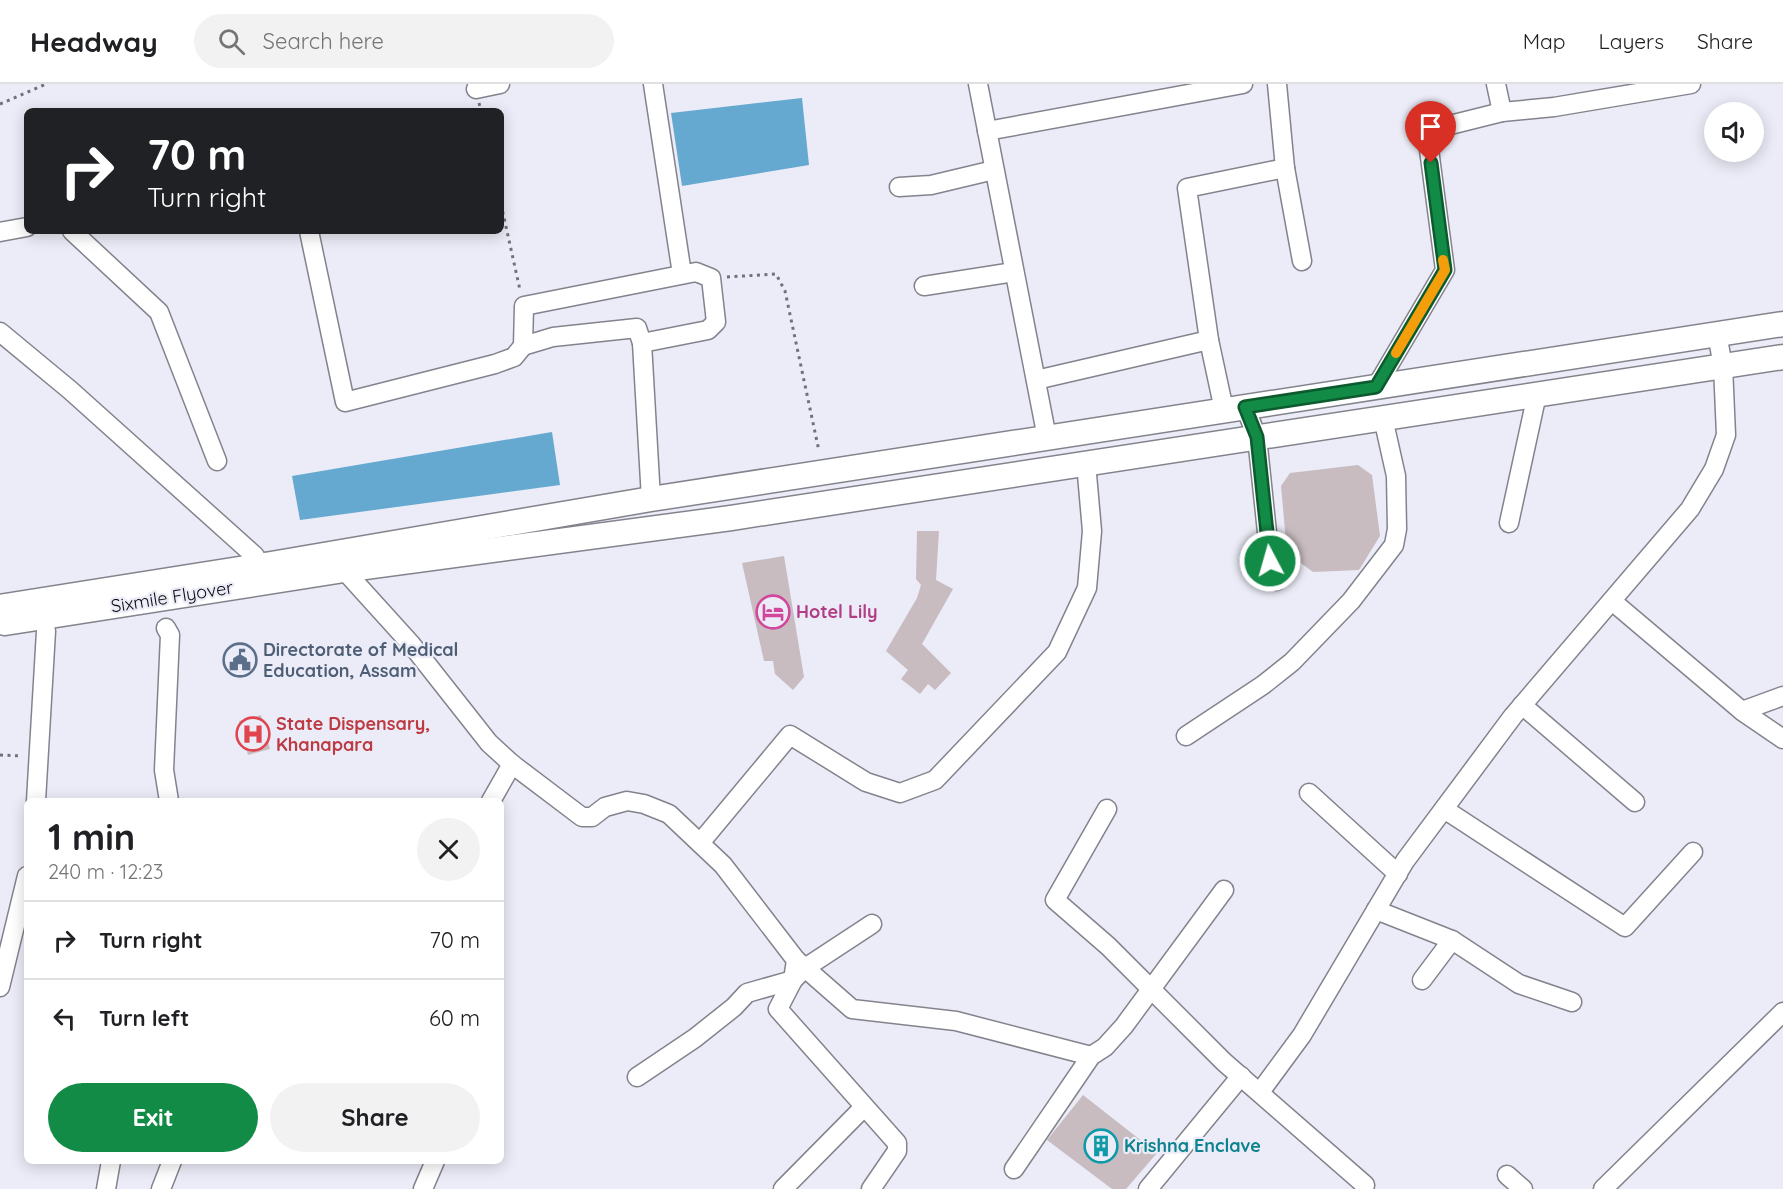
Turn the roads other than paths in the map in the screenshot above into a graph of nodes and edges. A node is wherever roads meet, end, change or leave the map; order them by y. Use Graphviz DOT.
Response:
graph roads {
  1 [pos="500,84"];
  2 [pos="653,84"];
  3 [pos="978,84"];
  4 [pos="1243,84"];
  5 [pos="1277,84"];
  6 [pos="1496,84"];
  7 [pos="1691,84"];
  8 [pos="476,89"];
  9 [pos="1502,112"];
  10 [pos="987,131"];
  11 [pos="1285,168"];
  12 [pos="994,170"];
  13 [pos="899,187"];
  14 [pos="24,227"];
  15 [pos="0,232"];
  16 [pos="75,234"];
  17 [pos="310,234"];
  18 [pos="1302,261"];
  19 [pos="1014,272"];
  20 [pos="682,274"];
  21 [pos="924,286"];
  22 [pos="1783,324"];
  23 [pos="0,332"];
  24 [pos="1718,334"];
  25 [pos="1209,340"];
  26 [pos="642,343"];
  27 [pos="523,346"];
  28 [pos="1783,357"];
  29 [pos="1723,366"];
  30 [pos="1036,380"];
  31 [pos="1376,387"];
  32 [pos="1537,394"];
  33 [pos="1235,409"];
  34 [pos="1383,418"];
  35 [pos="1257,437"];
  36 [pos="1047,438"];
  37 [pos="217,461"];
  38 [pos="1086,463"];
  39 [pos="651,499"];
  40 [pos="1509,523"];
  41 [pos="255,556"];
  42 [pos="343,561"];
  43 [pos="284,571"];
  44 [pos="1276,581"];
  45 [pos="0,590"];
  46 [pos="1612,601"];
  47 [pos="0,607"];
  48 [pos="0,624"];
  49 [pos="166,628"];
  50 [pos="45,631"];
  51 [pos="0,637"];
  52 [pos="1783,696"];
  53 [pos="1522,705"];
  54 [pos="1742,711"];
  55 [pos="1186,736"];
  56 [pos="1783,739"];
  57 [pos="512,764"];
  58 [pos="1309,793"];
  59 [pos="36,798"];
  60 [pos="169,798"];
  61 [pos="494,798"];
  62 [pos="1635,802"];
  63 [pos="1444,808"];
  64 [pos="1107,809"];
  65 [pos="700,843"];
  66 [pos="1693,852"];
  67 [pos="1398,874"];
  68 [pos="24,888"];
  69 [pos="1224,890"];
  70 [pos="1376,910"];
  71 [pos="872,924"];
  72 [pos="1452,940"];
  73 [pos="798,969"];
  74 [pos="1422,980"];
  75 [pos="0,987"];
  76 [pos="1151,989"];
  77 [pos="1572,1002"];
  78 [pos="1783,1012"];
  79 [pos="1091,1056"];
  80 [pos="1241,1076"];
  81 [pos="637,1077"];
  82 [pos="1260,1092"];
  83 [pos="864,1107"];
  84 [pos="110,1164"];
  85 [pos="171,1164"];
  86 [pos="434,1164"];
  87 [pos="1014,1169"];
  88 [pos="1507,1175"];
  89 [pos="1365,1185"];
  90 [pos="106,1189"];
  91 [pos="161,1189"];
  92 [pos="423,1189"];
  93 [pos="783,1189"];
  94 [pos="871,1189"];
  95 [pos="1148,1189"];
  96 [pos="1523,1189"];
  97 [pos="1603,1189"];
  1 -- 8 [label="street"];
  2 -- 20 [label="street"];
  3 -- 10 [label="street"];
  4 -- 10 [label="street"];
  5 -- 11 [label="street"];
  6 -- 9 [label="street"];
  7 -- 9 [label="street"];
  9 -- 31 [label="street"];
  10 -- 12 [label="street"];
  11 -- 18 [label="street"];
  11 -- 25 [label="street"];
  12 -- 13 [label="street"];
  12 -- 19 [label="street"];
  14 -- 15 [label="street"];
  16 -- 37 [label="street"];
  17 -- 27 [label="street"];
  19 -- 21 [label="street"];
  19 -- 30 [label="street"];
  20 -- 26 [label="street"];
  20 -- 27 [label="street"];
  22 -- 24 [label="main road"];
  23 -- 41 [label="street"];
  24 -- 29 [label="street"];
  24 -- 31 [label="main road"];
  25 -- 30 [label="street"];
  25 -- 33 [label="street"];
  26 -- 27 [label="street"];
  26 -- 39 [label="street"];
  28 -- 29 [label="main road"];
  29 -- 32 [label="main road"];
  29 -- 46 [label="street"];
  30 -- 36 [label="street"];
  31 -- 33 [label="main road"];
  32 -- 34 [label="main road"];
  32 -- 40 [label="street"];
  33 -- 35 [label="street"];
  33 -- 36 [label="main road"];
  34 -- 35 [label="main road"];
  34 -- 55 [label="street"];
  35 -- 38 [label="main road"];
  35 -- 44 [label="street"];
  36 -- 39 [label="main road"];
  38 -- 42 [label="main road"];
  38 -- 65 [label="street"];
  39 -- 42 [label="main road"];
  41 -- 42 [label="main road"];
  41 -- 45 [label="main road"];
  42 -- 43 [label="main road, Sixmile Flyover"];
  42 -- 50 [label="main road"];
  42 -- 57 [label="street"];
  43 -- 47 [label="main road, Sixmile Flyover"];
  43 -- 48 [label="main road, Sixmile Flyover"];
  46 -- 53 [label="street"];
  46 -- 54 [label="street"];
  49 -- 60 [label="street"];
  50 -- 51 [label="main road"];
  50 -- 59 [label="street"];
  52 -- 54 [label="street"];
  53 -- 62 [label="street"];
  53 -- 63 [label="street"];
  54 -- 56 [label="street"];
  57 -- 61 [label="street"];
  57 -- 65 [label="street"];
  58 -- 67 [label="street"];
  63 -- 66 [label="street"];
  63 -- 67 [label="street"];
  64 -- 76 [label="street"];
  65 -- 73 [label="street"];
  67 -- 70 [label="street"];
  68 -- 75 [label="street"];
  69 -- 76 [label="street"];
  70 -- 72 [label="street"];
  70 -- 82 [label="street"];
  71 -- 73 [label="street"];
  72 -- 74 [label="street"];
  72 -- 77 [label="street"];
  73 -- 79 [label="street"];
  73 -- 81 [label="street"];
  73 -- 83 [label="street"];
  76 -- 79 [label="street"];
  76 -- 80 [label="street"];
  78 -- 97 [label="street"];
  79 -- 87 [label="street"];
  80 -- 82 [label="street"];
  80 -- 95 [label="street"];
  82 -- 89 [label="street"];
  83 -- 93 [label="street"];
  83 -- 94 [label="street"];
  84 -- 90 [label="street"];
  85 -- 91 [label="street"];
  86 -- 92 [label="street"];
  88 -- 96 [label="street"];
}
